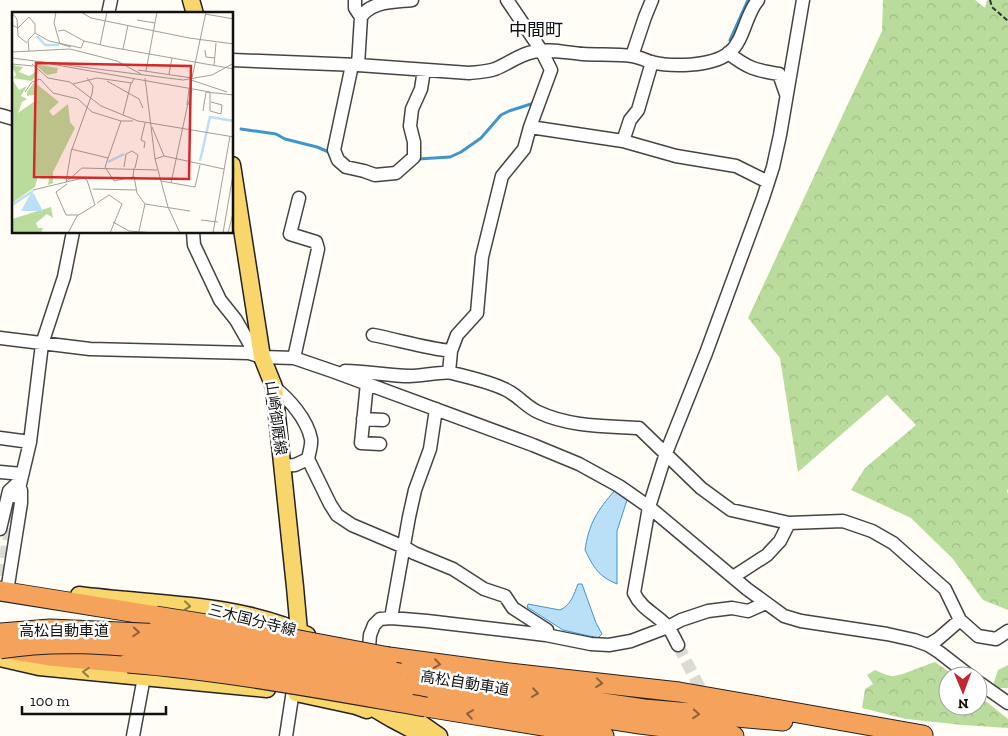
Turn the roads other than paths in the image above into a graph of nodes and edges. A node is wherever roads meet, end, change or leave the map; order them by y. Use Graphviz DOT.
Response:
graph roads {
  1 [pos="355,0"];
  2 [pos="412,0"];
  3 [pos="507,0"];
  4 [pos="652,0"];
  5 [pos="758,0"];
  6 [pos="803,0"];
  7 [pos="361,16"];
  8 [pos="541,50"];
  9 [pos="728,53"];
  10 [pos="632,56"];
  11 [pos="234,60"];
  12 [pos="652,62"];
  13 [pos="355,65"];
  14 [pos="424,70"];
  15 [pos="787,95"];
  16 [pos="530,127"];
  17 [pos="623,141"];
  18 [pos="234,179"];
  19 [pos="768,182"];
  20 [pos="299,198"];
  21 [pos="73,234"];
  22 [pos="193,234"];
  23 [pos="373,335"];
  24 [pos="0,338"];
  25 [pos="42,344"];
  26 [pos="451,351"];
  27 [pos="259,356"];
  28 [pos="294,358"];
  29 [pos="335,372"];
  30 [pos="449,372"];
  31 [pos="367,383"];
  32 [pos="274,387"];
  33 [pos="436,409"];
  34 [pos="363,419"];
  35 [pos="383,420"];
  36 [pos="0,438"];
  37 [pos="30,442"];
  38 [pos="380,444"];
  39 [pos="666,453"];
  40 [pos="308,459"];
  41 [pos="282,466"];
  42 [pos="0,472"];
  43 [pos="21,477"];
  44 [pos="17,497"];
  45 [pos="648,507"];
  46 [pos="789,523"];
  47 [pos="0,528"];
  48 [pos="404,547"];
  49 [pos="733,577"];
  50 [pos="3,587"];
  51 [pos="766,603"];
  52 [pos="391,618"];
  53 [pos="960,620"];
  54 [pos="668,627"];
  55 [pos="299,631"];
  56 [pos="1008,631"];
  57 [pos="0,633"];
  58 [pos="546,635"];
  59 [pos="678,645"];
  60 [pos="928,645"];
  61 [pos="0,647"];
  62 [pos="0,658"];
  63 [pos="956,666"];
  64 [pos="296,672"];
  65 [pos="367,673"];
  66 [pos="144,677"];
  67 [pos="403,680"];
  68 [pos="988,689"];
  69 [pos="293,692"];
  70 [pos="1008,703"];
  71 [pos="392,720"];
  72 [pos="132,736"];
  73 [pos="286,736"];
  74 [pos="424,736"];
  75 [pos="439,736"];
  76 [pos="604,736"];
  77 [pos="734,736"];
  78 [pos="927,736"];
  1 -- 7 [label="street"];
  2 -- 7 [label="street"];
  3 -- 8 [label="street"];
  4 -- 10 [label="street"];
  5 -- 9 [label="street"];
  6 -- 15 [label="street"];
  7 -- 13 [label="street"];
  8 -- 10 [label="street"];
  8 -- 14 [label="street"];
  8 -- 16 [label="street"];
  9 -- 12 [label="street"];
  9 -- 15 [label="street"];
  10 -- 12 [label="street"];
  11 -- 13 [label="street"];
  12 -- 17 [label="street"];
  13 -- 14 [label="street"];
  13 -- 14 [label="street"];
  15 -- 19 [label="street"];
  16 -- 17 [label="street"];
  16 -- 26 [label="street"];
  17 -- 19 [label="street"];
  18 -- 27 [label="main road, 山崎御厩線"];
  19 -- 39 [label="street"];
  20 -- 28 [label="street"];
  21 -- 25 [label="street"];
  22 -- 27 [label="street"];
  23 -- 26 [label="street"];
  24 -- 25 [label="street"];
  25 -- 27 [label="street"];
  25 -- 37 [label="street"];
  26 -- 30 [label="street"];
  27 -- 28 [label="street"];
  27 -- 32 [label="main road, 山崎御厩線"];
  28 -- 29 [label="street"];
  29 -- 30 [label="street"];
  29 -- 31 [label="street"];
  30 -- 39 [label="street"];
  31 -- 33 [label="street"];
  31 -- 34 [label="street"];
  32 -- 40 [label="street"];
  32 -- 41 [label="main road, 山崎御厩線"];
  33 -- 45 [label="street"];
  33 -- 48 [label="street"];
  34 -- 35 [label="street"];
  34 -- 38 [label="street"];
  36 -- 37 [label="street"];
  37 -- 43 [label="street"];
  39 -- 45 [label="street"];
  39 -- 46 [label="street"];
  40 -- 41 [label="street"];
  40 -- 48 [label="street"];
  41 -- 55 [label="main road, 山崎御厩線"];
  42 -- 43 [label="street"];
  43 -- 44 [label="street"];
  43 -- 47 [label="street"];
  43 -- 50 [label="street"];
  45 -- 49 [label="street"];
  45 -- 54 [label="street"];
  46 -- 49 [label="street"];
  46 -- 53 [label="street"];
  48 -- 52 [label="street"];
  48 -- 58 [label="street"];
  49 -- 51 [label="street"];
  50 -- 55 [label="main road, 三木国分寺線, one-way"];
  50 -- 78 [label="highway, one-way, bridge"];
  51 -- 54 [label="street"];
  51 -- 60 [label="street"];
  52 -- 58 [label="street"];
  52 -- 65 [label="street"];
  53 -- 56 [label="street"];
  53 -- 60 [label="street"];
  54 -- 58 [label="street"];
  54 -- 59 [label="street"];
  55 -- 64 [label="main road, 山崎御厩線"];
  55 -- 65 [label="main road, 三木国分寺線"];
  57 -- 64 [label="main road"];
  57 -- 67 [label="highway, 高松自動車道, one-way, bridge"];
  60 -- 63 [label="street"];
  61 -- 67 [label="highway, 高松自動車道, bridge"];
  76 -- 61 [label="highway, one-way, bridge"];
  66 -- 62 [label="main road, one-way"];
  64 -- 69 [label="street"];
  64 -- 71 [label="main road"];
  65 -- 75 [label="main road, 三木国分寺線"];
  66 -- 69 [label="main road"];
  66 -- 72 [label="street"];
  67 -- 77 [label="highway, 高松自動車道"];
  67 -- 78 [label="highway, 高松自動車道, one-way"];
  68 -- 70 [label="street"];
  69 -- 71 [label="main road"];
  69 -- 73 [label="street"];
  71 -- 74 [label="main road"];
}
